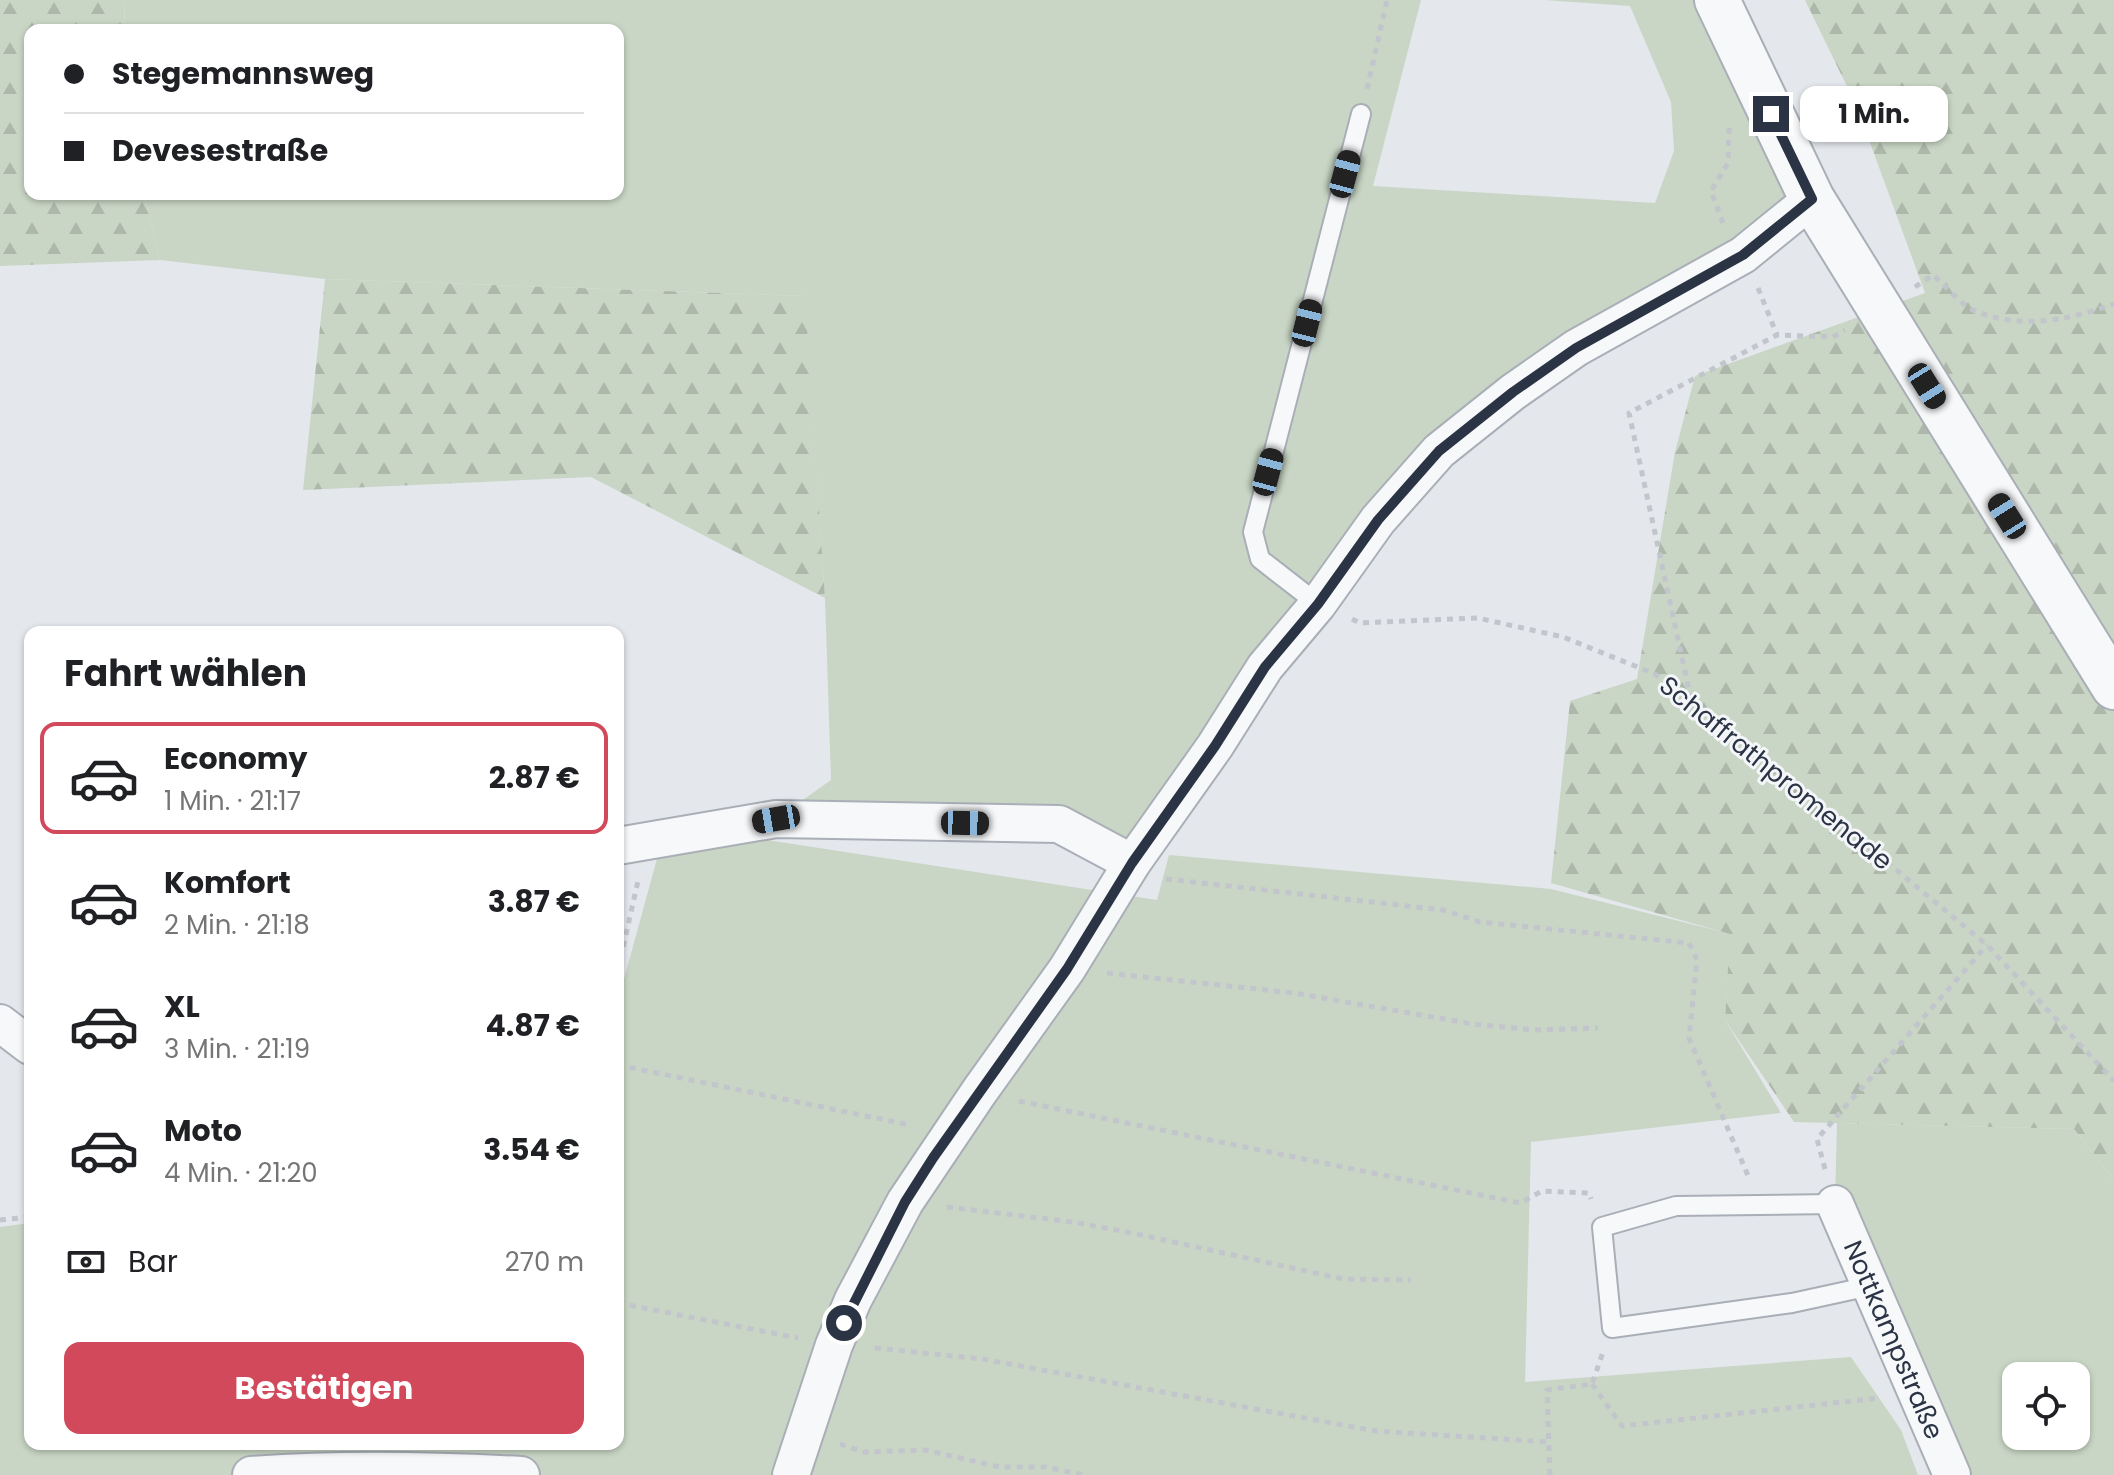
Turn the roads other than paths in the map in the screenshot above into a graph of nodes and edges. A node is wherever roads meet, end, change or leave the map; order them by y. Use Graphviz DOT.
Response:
graph roads {
  1 [pos="1717,0"];
  2 [pos="1361,114"];
  3 [pos="1812,199"];
  4 [pos="1318,604"];
  5 [pos="2114,687"];
  6 [pos="632,843"];
  7 [pos="1129,869"];
  8 [pos="0,1023"];
  9 [pos="24,1041"];
  10 [pos="1835,1204"];
  11 [pos="1870,1286"];
  12 [pos="251,1475"];
  13 [pos="521,1475"];
  14 [pos="791,1475"];
  15 [pos="1952,1475"];
  1 -- 3 [label="street"];
  2 -- 4 [label="lane"];
  3 -- 4 [label="street"];
  3 -- 5 [label="street"];
  4 -- 7 [label="street"];
  6 -- 7 [label="street"];
  7 -- 14 [label="street"];
  8 -- 9 [label="street"];
  10 -- 11 [label="street, Nottkampstraße"];
  10 -- 11 [label="lane"];
  11 -- 15 [label="street, Nottkampstraße"];
  12 -- 13 [label="street"];
}
